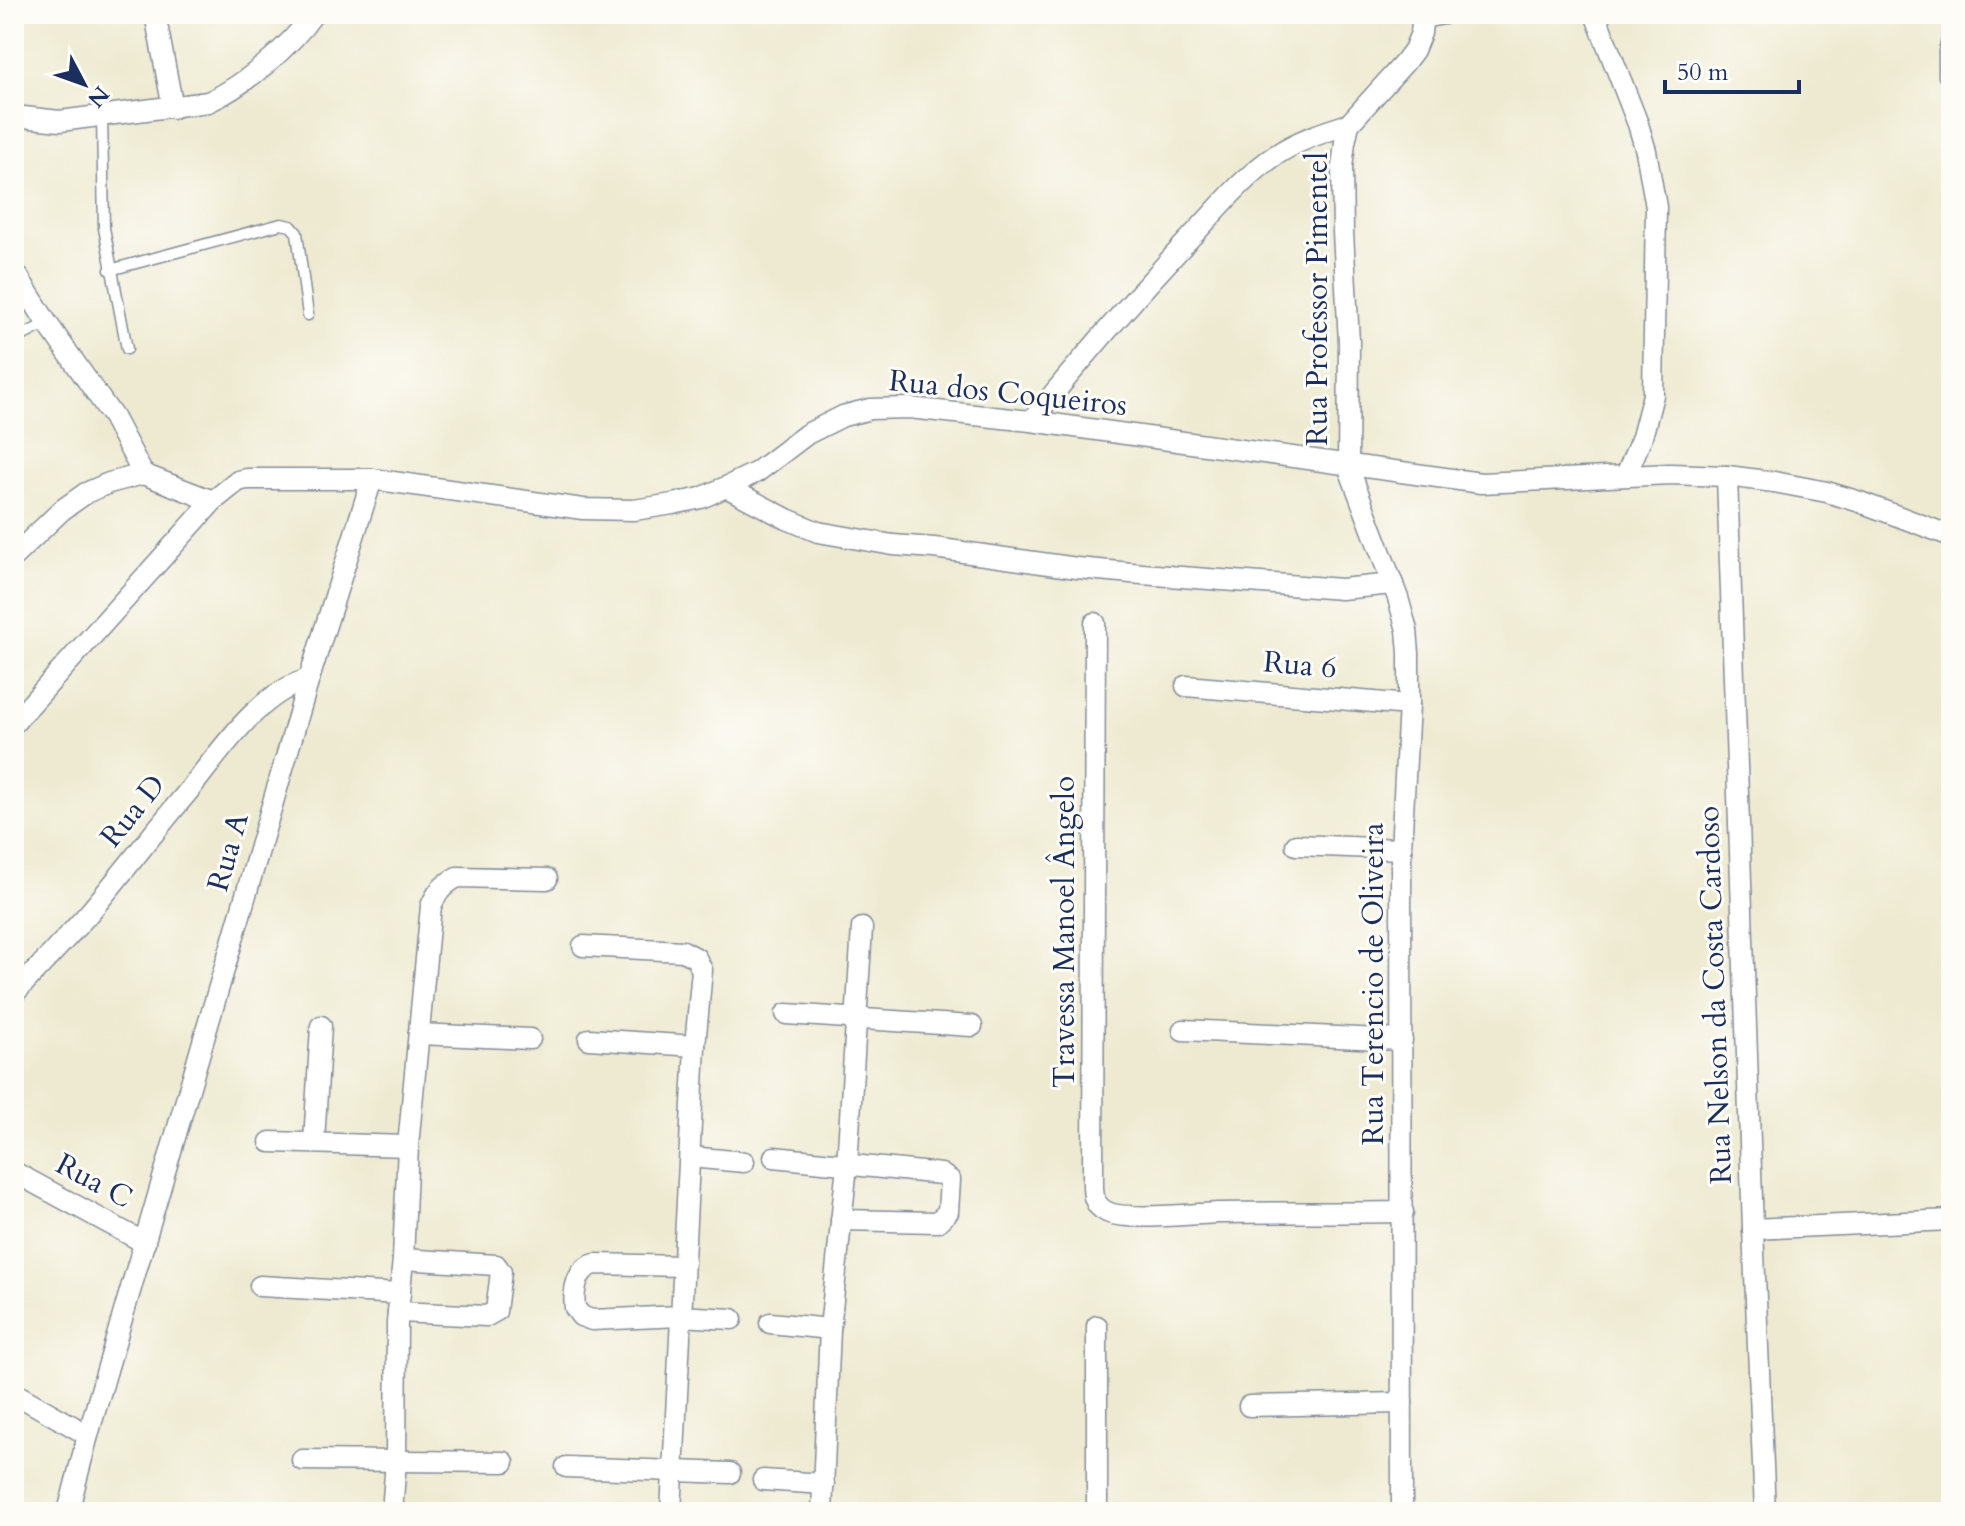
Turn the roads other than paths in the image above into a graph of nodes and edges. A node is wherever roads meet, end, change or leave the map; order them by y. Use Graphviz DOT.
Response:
graph roads {
  1 [pos="155,14"];
  2 [pos="313,14"];
  3 [pos="1444,14"];
  4 [pos="1595,14"];
  5 [pos="1422,16"];
  6 [pos="1951,24"];
  7 [pos="1944,77"];
  8 [pos="173,108"];
  9 [pos="14,116"];
  10 [pos="102,116"];
  11 [pos="1349,124"];
  12 [pos="14,270"];
  13 [pos="110,270"];
  14 [pos="308,315"];
  15 [pos="47,323"];
  16 [pos="14,340"];
  17 [pos="127,349"];
  18 [pos="1031,421"];
  19 [pos="1348,466"];
  20 [pos="143,474"];
  21 [pos="1626,475"];
  22 [pos="1727,476"];
  23 [pos="372,479"];
  24 [pos="726,487"];
  25 [pos="213,501"];
  26 [pos="1951,536"];
  27 [pos="14,556"];
  28 [pos="1393,584"];
  29 [pos="1095,623"];
  30 [pos="309,679"];
  31 [pos="1186,686"];
  32 [pos="1409,705"];
  33 [pos="14,723"];
  34 [pos="1296,845"];
  35 [pos="1401,849"];
  36 [pos="547,879"];
  37 [pos="862,928"];
  38 [pos="583,946"];
  39 [pos="14,994"];
  40 [pos="786,1014"];
  41 [pos="856,1018"];
  42 [pos="321,1026"];
  43 [pos="972,1026"];
  44 [pos="1183,1030"];
  45 [pos="419,1034"];
  46 [pos="530,1039"];
  47 [pos="589,1039"];
  48 [pos="1402,1040"];
  49 [pos="695,1046"];
  50 [pos="270,1142"];
  51 [pos="314,1142"];
  52 [pos="408,1146"];
  53 [pos="690,1157"];
  54 [pos="774,1157"];
  55 [pos="744,1162"];
  56 [pos="847,1165"];
  57 [pos="14,1172"];
  58 [pos="1403,1212"];
  59 [pos="841,1220"];
  60 [pos="1951,1220"];
  61 [pos="1753,1229"];
  62 [pos="145,1243"];
  63 [pos="403,1259"];
  64 [pos="683,1266"];
  65 [pos="260,1286"];
  66 [pos="399,1303"];
  67 [pos="680,1316"];
  68 [pos="732,1319"];
  69 [pos="770,1323"];
  70 [pos="1097,1326"];
  71 [pos="830,1329"];
  72 [pos="14,1393"];
  73 [pos="1402,1403"];
  74 [pos="1249,1406"];
  75 [pos="88,1435"];
  76 [pos="302,1460"];
  77 [pos="396,1461"];
  78 [pos="504,1462"];
  79 [pos="566,1467"];
  80 [pos="673,1472"];
  81 [pos="730,1473"];
  82 [pos="763,1480"];
  83 [pos="824,1484"];
  84 [pos="68,1512"];
  85 [pos="392,1512"];
  86 [pos="671,1512"];
  87 [pos="822,1512"];
  88 [pos="1097,1512"];
  89 [pos="1402,1512"];
  90 [pos="1765,1512"];
  1 -- 8 [label="street"];
  2 -- 8 [label="street"];
  3 -- 5 [label="street"];
  4 -- 21 [label="street"];
  5 -- 11 [label="street, Rua Professor Pimentel"];
  6 -- 7 [label="lane"];
  8 -- 10 [label="street"];
  9 -- 10 [label="street"];
  10 -- 13 [label="lane"];
  11 -- 18 [label="street"];
  11 -- 19 [label="street, Rua Professor Pimentel"];
  12 -- 15 [label="street"];
  13 -- 14 [label="lane"];
  13 -- 17 [label="lane"];
  15 -- 16 [label="lane"];
  15 -- 20 [label="street"];
  18 -- 19 [label="street, Rua dos Coqueiros"];
  18 -- 24 [label="street, Rua dos Coqueiros"];
  19 -- 21 [label="street, Rua dos Coqueiros"];
  19 -- 28 [label="street, Rua Terencio de Oliveira"];
  20 -- 25 [label="street"];
  20 -- 27 [label="street"];
  21 -- 22 [label="street, Rua dos Coqueiros"];
  22 -- 26 [label="street, Rua dos Coqueiros"];
  22 -- 61 [label="street, Rua Nelson da Costa Cardoso"];
  23 -- 24 [label="street, Rua dos Coqueiros"];
  23 -- 25 [label="street, Rua dos Coqueiros"];
  23 -- 30 [label="street, Rua A"];
  24 -- 28 [label="street"];
  25 -- 33 [label="street, Rua dos Coqueiros"];
  28 -- 32 [label="street, Rua Terencio de Oliveira"];
  29 -- 58 [label="street, Travessa Manoel Ângelo"];
  30 -- 39 [label="street, Rua D"];
  30 -- 62 [label="street, Rua A"];
  31 -- 32 [label="street, Rua 6"];
  32 -- 35 [label="street, Rua Terencio de Oliveira"];
  34 -- 35 [label="street"];
  35 -- 48 [label="street, Rua Terencio de Oliveira"];
  36 -- 45 [label="street"];
  37 -- 41 [label="street"];
  38 -- 49 [label="street"];
  40 -- 41 [label="street"];
  41 -- 43 [label="street"];
  41 -- 56 [label="street"];
  42 -- 51 [label="street"];
  44 -- 48 [label="street"];
  45 -- 46 [label="street"];
  45 -- 52 [label="street"];
  47 -- 49 [label="street"];
  48 -- 58 [label="street, Rua Terencio de Oliveira"];
  49 -- 53 [label="street"];
  50 -- 51 [label="street"];
  51 -- 52 [label="street"];
  52 -- 63 [label="street"];
  53 -- 55 [label="street"];
  53 -- 64 [label="street"];
  54 -- 56 [label="street"];
  56 -- 59 [label="street"];
  56 -- 59 [label="street"];
  57 -- 62 [label="street, Rua C"];
  58 -- 73 [label="street, Rua Terencio de Oliveira"];
  59 -- 71 [label="street"];
  60 -- 61 [label="street"];
  61 -- 90 [label="street, Rua Nelson da Costa Cardoso"];
  62 -- 75 [label="street, Rua A"];
  63 -- 66 [label="street"];
  63 -- 66 [label="street"];
  64 -- 67 [label="street"];
  64 -- 67 [label="street"];
  65 -- 66 [label="street"];
  66 -- 77 [label="street"];
  67 -- 68 [label="street"];
  67 -- 80 [label="street"];
  69 -- 71 [label="street"];
  70 -- 88 [label="street"];
  71 -- 83 [label="street"];
  72 -- 75 [label="street"];
  73 -- 74 [label="street"];
  73 -- 89 [label="street, Rua Terencio de Oliveira"];
  75 -- 84 [label="street, Rua A"];
  76 -- 77 [label="street"];
  77 -- 78 [label="street"];
  77 -- 85 [label="street"];
  79 -- 80 [label="street"];
  80 -- 81 [label="street"];
  80 -- 86 [label="street"];
  82 -- 83 [label="street"];
  83 -- 87 [label="street"];
}
